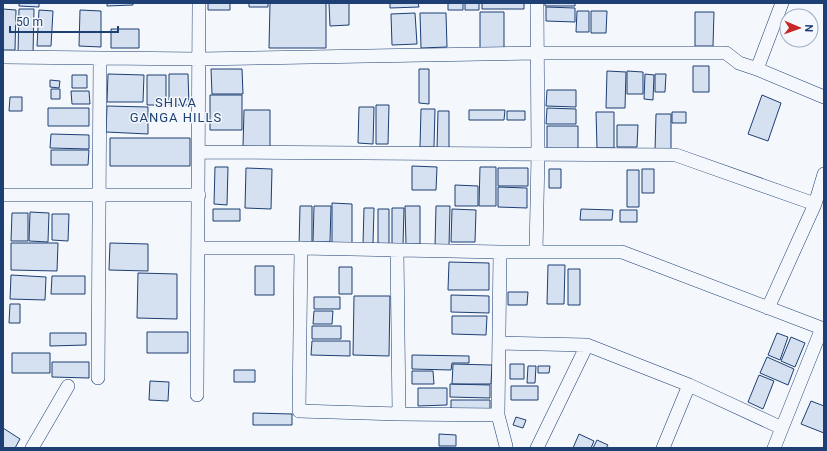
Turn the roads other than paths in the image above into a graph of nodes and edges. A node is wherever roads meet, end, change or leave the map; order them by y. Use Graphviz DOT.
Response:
graph roads {
  1 [pos="200,3"];
  2 [pos="537,3"];
  3 [pos="782,3"];
  4 [pos="538,54"];
  5 [pos="3,57"];
  6 [pos="100,59"];
  7 [pos="200,59"];
  8 [pos="757,69"];
  9 [pos="824,97"];
  10 [pos="200,152"];
  11 [pos="538,155"];
  12 [pos="824,174"];
  13 [pos="3,195"];
  14 [pos="99,195"];
  15 [pos="199,195"];
  16 [pos="815,204"];
  17 [pos="198,248"];
  18 [pos="301,248"];
  19 [pos="397,250"];
  20 [pos="500,252"];
  21 [pos="536,252"];
  22 [pos="768,308"];
  23 [pos="823,329"];
  24 [pos="499,343"];
  25 [pos="587,345"];
  26 [pos="98,378"];
  27 [pos="689,385"];
  28 [pos="68,386"];
  29 [pos="197,395"];
  30 [pos="399,414"];
  31 [pos="498,415"];
  32 [pos="782,428"];
  33 [pos="508,447"];
  34 [pos="32,448"];
  35 [pos="537,448"];
  36 [pos="663,448"];
  37 [pos="774,448"];
  1 -- 7 [label="street"];
  2 -- 4 [label="street"];
  3 -- 8 [label="street"];
  4 -- 7 [label="street"];
  4 -- 8 [label="street"];
  4 -- 11 [label="street"];
  5 -- 6 [label="street"];
  6 -- 7 [label="street"];
  6 -- 14 [label="street"];
  7 -- 10 [label="street"];
  8 -- 9 [label="street"];
  10 -- 11 [label="street"];
  10 -- 15 [label="street"];
  11 -- 16 [label="street"];
  11 -- 21 [label="street"];
  12 -- 16 [label="street"];
  13 -- 14 [label="street"];
  14 -- 15 [label="street"];
  14 -- 26 [label="street"];
  15 -- 17 [label="street"];
  16 -- 22 [label="street"];
  17 -- 18 [label="street"];
  17 -- 29 [label="street"];
  18 -- 19 [label="street"];
  18 -- 30 [label="street"];
  19 -- 20 [label="street"];
  19 -- 30 [label="street"];
  20 -- 21 [label="street"];
  20 -- 24 [label="street"];
  21 -- 22 [label="street"];
  22 -- 23 [label="street"];
  23 -- 32 [label="street"];
  24 -- 25 [label="street"];
  24 -- 31 [label="street"];
  25 -- 27 [label="street"];
  25 -- 35 [label="street"];
  27 -- 32 [label="street"];
  27 -- 36 [label="street"];
  28 -- 34 [label="street"];
  30 -- 31 [label="street"];
  31 -- 33 [label="street"];
  32 -- 37 [label="street"];
}
